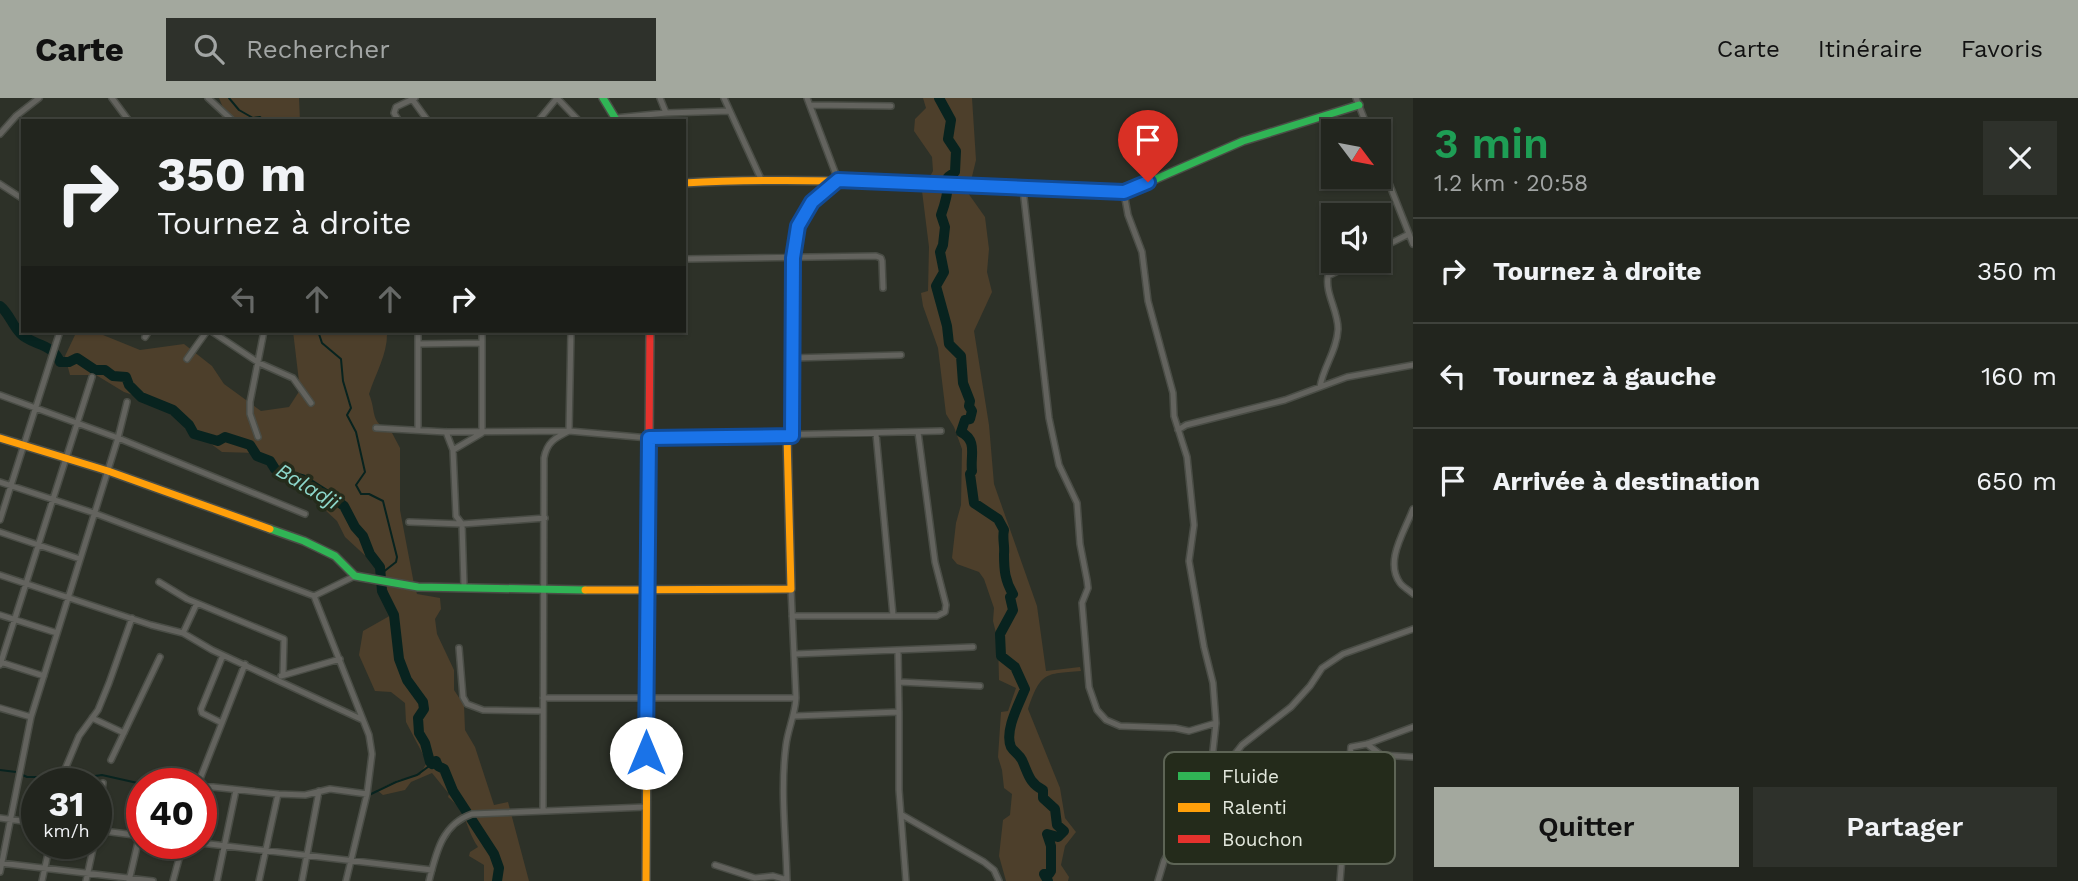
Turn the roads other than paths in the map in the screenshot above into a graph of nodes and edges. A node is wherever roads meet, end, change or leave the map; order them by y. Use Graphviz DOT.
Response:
graph roads {
  1 [pos="39,98"];
  2 [pos="111,98"];
  3 [pos="208,98"];
  4 [pos="603,98"];
  5 [pos="660,98"];
  6 [pos="724,98"];
  7 [pos="807,98"];
  8 [pos="414,99"];
  9 [pos="1357,102"];
  10 [pos="811,105"];
  11 [pos="891,106"];
  12 [pos="729,111"];
  13 [pos="666,113"];
  14 [pos="127,119"];
  15 [pos="231,119"];
  16 [pos="398,119"];
  17 [pos="427,119"];
  18 [pos="540,119"];
  19 [pos="577,119"];
  20 [pos="616,119"];
  21 [pos="1364,119"];
  22 [pos="0,134"];
  23 [pos="761,178"];
  24 [pos="838,180"];
  25 [pos="686,183"];
  26 [pos="0,184"];
  27 [pos="1391,188"];
  28 [pos="1023,189"];
  29 [pos="1124,192"];
  30 [pos="21,198"];
  31 [pos="1409,234"];
  32 [pos="1391,243"];
  33 [pos="1413,244"];
  34 [pos="793,258"];
  35 [pos="686,259"];
  36 [pos="1334,273"];
  37 [pos="883,288"];
  38 [pos="59,333"];
  39 [pos="207,333"];
  40 [pos="212,333"];
  41 [pos="264,333"];
  42 [pos="418,333"];
  43 [pos="482,333"];
  44 [pos="571,333"];
  45 [pos="650,333"];
  46 [pos="482,343"];
  47 [pos="418,344"];
  48 [pos="901,355"];
  49 [pos="792,358"];
  50 [pos="187,359"];
  51 [pos="259,363"];
  52 [pos="1413,365"];
  53 [pos="92,377"];
  54 [pos="1320,387"];
  55 [pos="0,395"];
  56 [pos="127,402"];
  57 [pos="311,402"];
  58 [pos="36,408"];
  59 [pos="77,423"];
  60 [pos="376,428"];
  61 [pos="418,430"];
  62 [pos="1178,430"];
  63 [pos="569,431"];
  64 [pos="940,431"];
  65 [pos="446,432"];
  66 [pos="918,432"];
  67 [pos="482,433"];
  68 [pos="876,434"];
  69 [pos="790,436"];
  70 [pos="0,438"];
  71 [pos="118,438"];
  72 [pos="258,438"];
  73 [pos="649,438"];
  74 [pos="24,445"];
  75 [pos="453,450"];
  76 [pos="67,459"];
  77 [pos="107,471"];
  78 [pos="0,482"];
  79 [pos="10,485"];
  80 [pos="53,499"];
  81 [pos="1413,509"];
  82 [pos="94,513"];
  83 [pos="306,514"];
  84 [pos="544,518"];
  85 [pos="0,520"];
  86 [pos="409,522"];
  87 [pos="462,524"];
  88 [pos="0,532"];
  89 [pos="38,545"];
  90 [pos="80,559"];
  91 [pos="0,575"];
  92 [pos="355,576"];
  93 [pos="159,582"];
  94 [pos="26,583"];
  95 [pos="464,586"];
  96 [pos="544,589"];
  97 [pos="791,589"];
  98 [pos="647,591"];
  99 [pos="1413,594"];
  100 [pos="314,596"];
  101 [pos="68,597"];
  102 [pos="197,603"];
  103 [pos="0,615"];
  104 [pos="893,615"];
  105 [pos="792,616"];
  106 [pos="132,618"];
  107 [pos="16,620"];
  108 [pos="1413,629"];
  109 [pos="183,633"];
  110 [pos="57,634"];
  111 [pos="973,647"];
  112 [pos="459,648"];
  113 [pos="898,651"];
  114 [pos="795,654"];
  115 [pos="223,655"];
  116 [pos="160,657"];
  117 [pos="341,659"];
  118 [pos="0,663"];
  119 [pos="245,664"];
  120 [pos="283,675"];
  121 [pos="44,677"];
  122 [pos="275,678"];
  123 [pos="900,682"];
  124 [pos="979,686"];
  125 [pos="543,698"];
  126 [pos="646,698"];
  127 [pos="796,698"];
  128 [pos="0,708"];
  129 [pos="543,711"];
  130 [pos="899,712"];
  131 [pos="795,716"];
  132 [pos="30,717"];
  133 [pos="92,718"];
  134 [pos="363,720"];
  135 [pos="222,723"];
  136 [pos="1216,723"];
  137 [pos="1413,727"];
  138 [pos="124,733"];
  139 [pos="1367,744"];
  140 [pos="1213,752"];
  141 [pos="1236,752"];
  142 [pos="1351,752"];
  143 [pos="1377,752"];
  144 [pos="1395,756"];
  145 [pos="1413,757"];
  146 [pos="111,760"];
  147 [pos="67,768"];
  148 [pos="206,768"];
  149 [pos="217,788"];
  150 [pos="236,790"];
  151 [pos="319,791"];
  152 [pos="278,794"];
  153 [pos="367,795"];
  154 [pos="646,807"];
  155 [pos="542,810"];
  156 [pos="902,816"];
  157 [pos="0,818"];
  158 [pos="10,819"];
  159 [pos="21,821"];
  160 [pos="217,844"];
  161 [pos="224,845"];
  162 [pos="265,850"];
  163 [pos="307,855"];
  164 [pos="47,859"];
  165 [pos="91,859"];
  166 [pos="135,859"];
  167 [pos="179,859"];
  168 [pos="351,861"];
  169 [pos="1164,861"];
  170 [pos="1,863"];
  171 [pos="715,864"];
  172 [pos="45,869"];
  173 [pos="432,870"];
  174 [pos="0,872"];
  175 [pos="88,873"];
  176 [pos="129,880"];
  177 [pos="787,880"];
  178 [pos="43,881"];
  179 [pos="86,881"];
  180 [pos="153,881"];
  181 [pos="173,881"];
  182 [pos="217,881"];
  183 [pos="259,881"];
  184 [pos="302,881"];
  185 [pos="346,881"];
  186 [pos="429,881"];
  187 [pos="646,881"];
  188 [pos="906,881"];
  189 [pos="999,881"];
  190 [pos="1158,881"];
  1 -- 22 [label="street"];
  2 -- 14 [label="street"];
  3 -- 15 [label="street"];
  4 -- 20 [label="street"];
  5 -- 13 [label="street"];
  6 -- 12 [label="street"];
  7 -- 10 [label="street"];
  8 -- 16 [label="street"];
  8 -- 17 [label="street"];
  9 -- 21 [label="street"];
  9 -- 29 [label="street"];
  10 -- 11 [label="street"];
  10 -- 24 [label="street"];
  12 -- 13 [label="street"];
  12 -- 23 [label="street"];
  13 -- 20 [label="street"];
  18 -- 19 [label="street"];
  23 -- 24 [label="street"];
  23 -- 25 [label="street"];
  24 -- 28 [label="street"];
  24 -- 34 [label="street"];
  26 -- 30 [label="street"];
  27 -- 31 [label="street"];
  28 -- 29 [label="street"];
  28 -- 136 [label="street"];
  29 -- 62 [label="street"];
  31 -- 32 [label="street"];
  31 -- 33 [label="street"];
  34 -- 35 [label="street"];
  34 -- 37 [label="street"];
  34 -- 49 [label="street"];
  36 -- 54 [label="street"];
  38 -- 58 [label="street"];
  39 -- 50 [label="street"];
  40 -- 51 [label="street"];
  41 -- 51 [label="street"];
  42 -- 47 [label="street"];
  43 -- 46 [label="street"];
  44 -- 63 [label="street"];
  45 -- 73 [label="street"];
  46 -- 47 [label="street"];
  46 -- 67 [label="street"];
  47 -- 61 [label="street"];
  48 -- 49 [label="street"];
  49 -- 69 [label="street"];
  51 -- 57 [label="street"];
  51 -- 72 [label="street"];
  52 -- 54 [label="street"];
  53 -- 59 [label="street"];
  54 -- 62 [label="street"];
  55 -- 58 [label="street"];
  56 -- 71 [label="street"];
  58 -- 59 [label="street"];
  58 -- 74 [label="street"];
  59 -- 71 [label="street"];
  59 -- 76 [label="street"];
  60 -- 61 [label="street"];
  61 -- 65 [label="street"];
  62 -- 136 [label="street"];
  63 -- 67 [label="street"];
  63 -- 73 [label="street"];
  63 -- 84 [label="street"];
  64 -- 66 [label="street"];
  65 -- 67 [label="street"];
  65 -- 75 [label="street"];
  66 -- 68 [label="street"];
  66 -- 104 [label="street"];
  67 -- 75 [label="street"];
  68 -- 69 [label="street"];
  68 -- 104 [label="street"];
  69 -- 73 [label="street"];
  69 -- 97 [label="street"];
  70 -- 74 [label="street"];
  71 -- 77 [label="street"];
  71 -- 83 [label="street"];
  73 -- 98 [label="street"];
  74 -- 76 [label="street"];
  74 -- 79 [label="street"];
  75 -- 87 [label="street"];
  76 -- 77 [label="street"];
  76 -- 80 [label="street"];
  77 -- 82 [label="street"];
  77 -- 92 [label="street"];
  78 -- 79 [label="street"];
  79 -- 80 [label="street"];
  79 -- 85 [label="street"];
  80 -- 82 [label="street"];
  80 -- 89 [label="street"];
  81 -- 99 [label="street"];
  82 -- 90 [label="street"];
  82 -- 100 [label="street"];
  84 -- 87 [label="street"];
  84 -- 96 [label="street"];
  86 -- 87 [label="street"];
  87 -- 95 [label="street"];
  88 -- 89 [label="street"];
  89 -- 90 [label="street"];
  89 -- 94 [label="street"];
  90 -- 101 [label="street"];
  91 -- 94 [label="street"];
  92 -- 95 [label="street"];
  92 -- 100 [label="street"];
  93 -- 102 [label="street"];
  94 -- 101 [label="street"];
  94 -- 107 [label="street"];
  95 -- 96 [label="street"];
  96 -- 98 [label="street"];
  96 -- 125 [label="street"];
  97 -- 98 [label="street"];
  97 -- 105 [label="street"];
  98 -- 126 [label="street"];
  100 -- 117 [label="street"];
  101 -- 106 [label="street"];
  101 -- 110 [label="street"];
  102 -- 109 [label="street"];
  102 -- 120 [label="street"];
  103 -- 107 [label="street"];
  104 -- 105 [label="street"];
  105 -- 114 [label="street"];
  106 -- 109 [label="street"];
  106 -- 133 [label="street"];
  107 -- 110 [label="street"];
  107 -- 118 [label="street"];
  108 -- 141 [label="street"];
  109 -- 115 [label="street"];
  110 -- 121 [label="street"];
  111 -- 113 [label="street"];
  112 -- 129 [label="street"];
  113 -- 114 [label="street"];
  113 -- 123 [label="street"];
  114 -- 127 [label="street"];
  115 -- 119 [label="street"];
  115 -- 135 [label="street"];
  116 -- 138 [label="street"];
  117 -- 120 [label="street"];
  117 -- 134 [label="street"];
  118 -- 121 [label="street"];
  119 -- 122 [label="street"];
  119 -- 135 [label="street"];
  120 -- 122 [label="street"];
  121 -- 132 [label="street"];
  122 -- 134 [label="street"];
  123 -- 124 [label="street"];
  123 -- 130 [label="street"];
  125 -- 126 [label="street"];
  125 -- 129 [label="street"];
  126 -- 127 [label="street"];
  126 -- 154 [label="street"];
  127 -- 131 [label="street"];
  128 -- 132 [label="street"];
  129 -- 155 [label="street"];
  130 -- 131 [label="street"];
  130 -- 156 [label="street"];
  131 -- 177 [label="street"];
  132 -- 158 [label="street"];
  133 -- 138 [label="street"];
  133 -- 147 [label="street"];
  134 -- 153 [label="street"];
  135 -- 148 [label="street"];
  136 -- 140 [label="street"];
  137 -- 139 [label="street"];
  138 -- 146 [label="street"];
  139 -- 142 [label="street"];
  139 -- 143 [label="street"];
  144 -- 145 [label="street"];
  149 -- 150 [label="street"];
  150 -- 152 [label="street"];
  150 -- 161 [label="street"];
  151 -- 152 [label="street"];
  151 -- 153 [label="street"];
  151 -- 163 [label="street"];
  152 -- 162 [label="street"];
  153 -- 168 [label="street"];
  154 -- 155 [label="street"];
  154 -- 187 [label="street"];
  155 -- 173 [label="street"];
  156 -- 188 [label="street"];
  156 -- 189 [label="street"];
  157 -- 158 [label="street"];
  158 -- 159 [label="street"];
  158 -- 170 [label="street"];
  160 -- 161 [label="street"];
  161 -- 162 [label="street"];
  161 -- 182 [label="street"];
  162 -- 163 [label="street"];
  162 -- 183 [label="street"];
  163 -- 168 [label="street"];
  163 -- 184 [label="street"];
  164 -- 172 [label="street"];
  165 -- 175 [label="street"];
  166 -- 176 [label="street"];
  167 -- 181 [label="street"];
  168 -- 173 [label="street"];
  168 -- 185 [label="street"];
  169 -- 190 [label="street"];
  170 -- 172 [label="street"];
  170 -- 174 [label="street"];
  171 -- 177 [label="street"];
  172 -- 175 [label="street"];
  172 -- 178 [label="street"];
  173 -- 186 [label="street"];
  175 -- 176 [label="street"];
  175 -- 179 [label="street"];
  176 -- 180 [label="street"];
}
